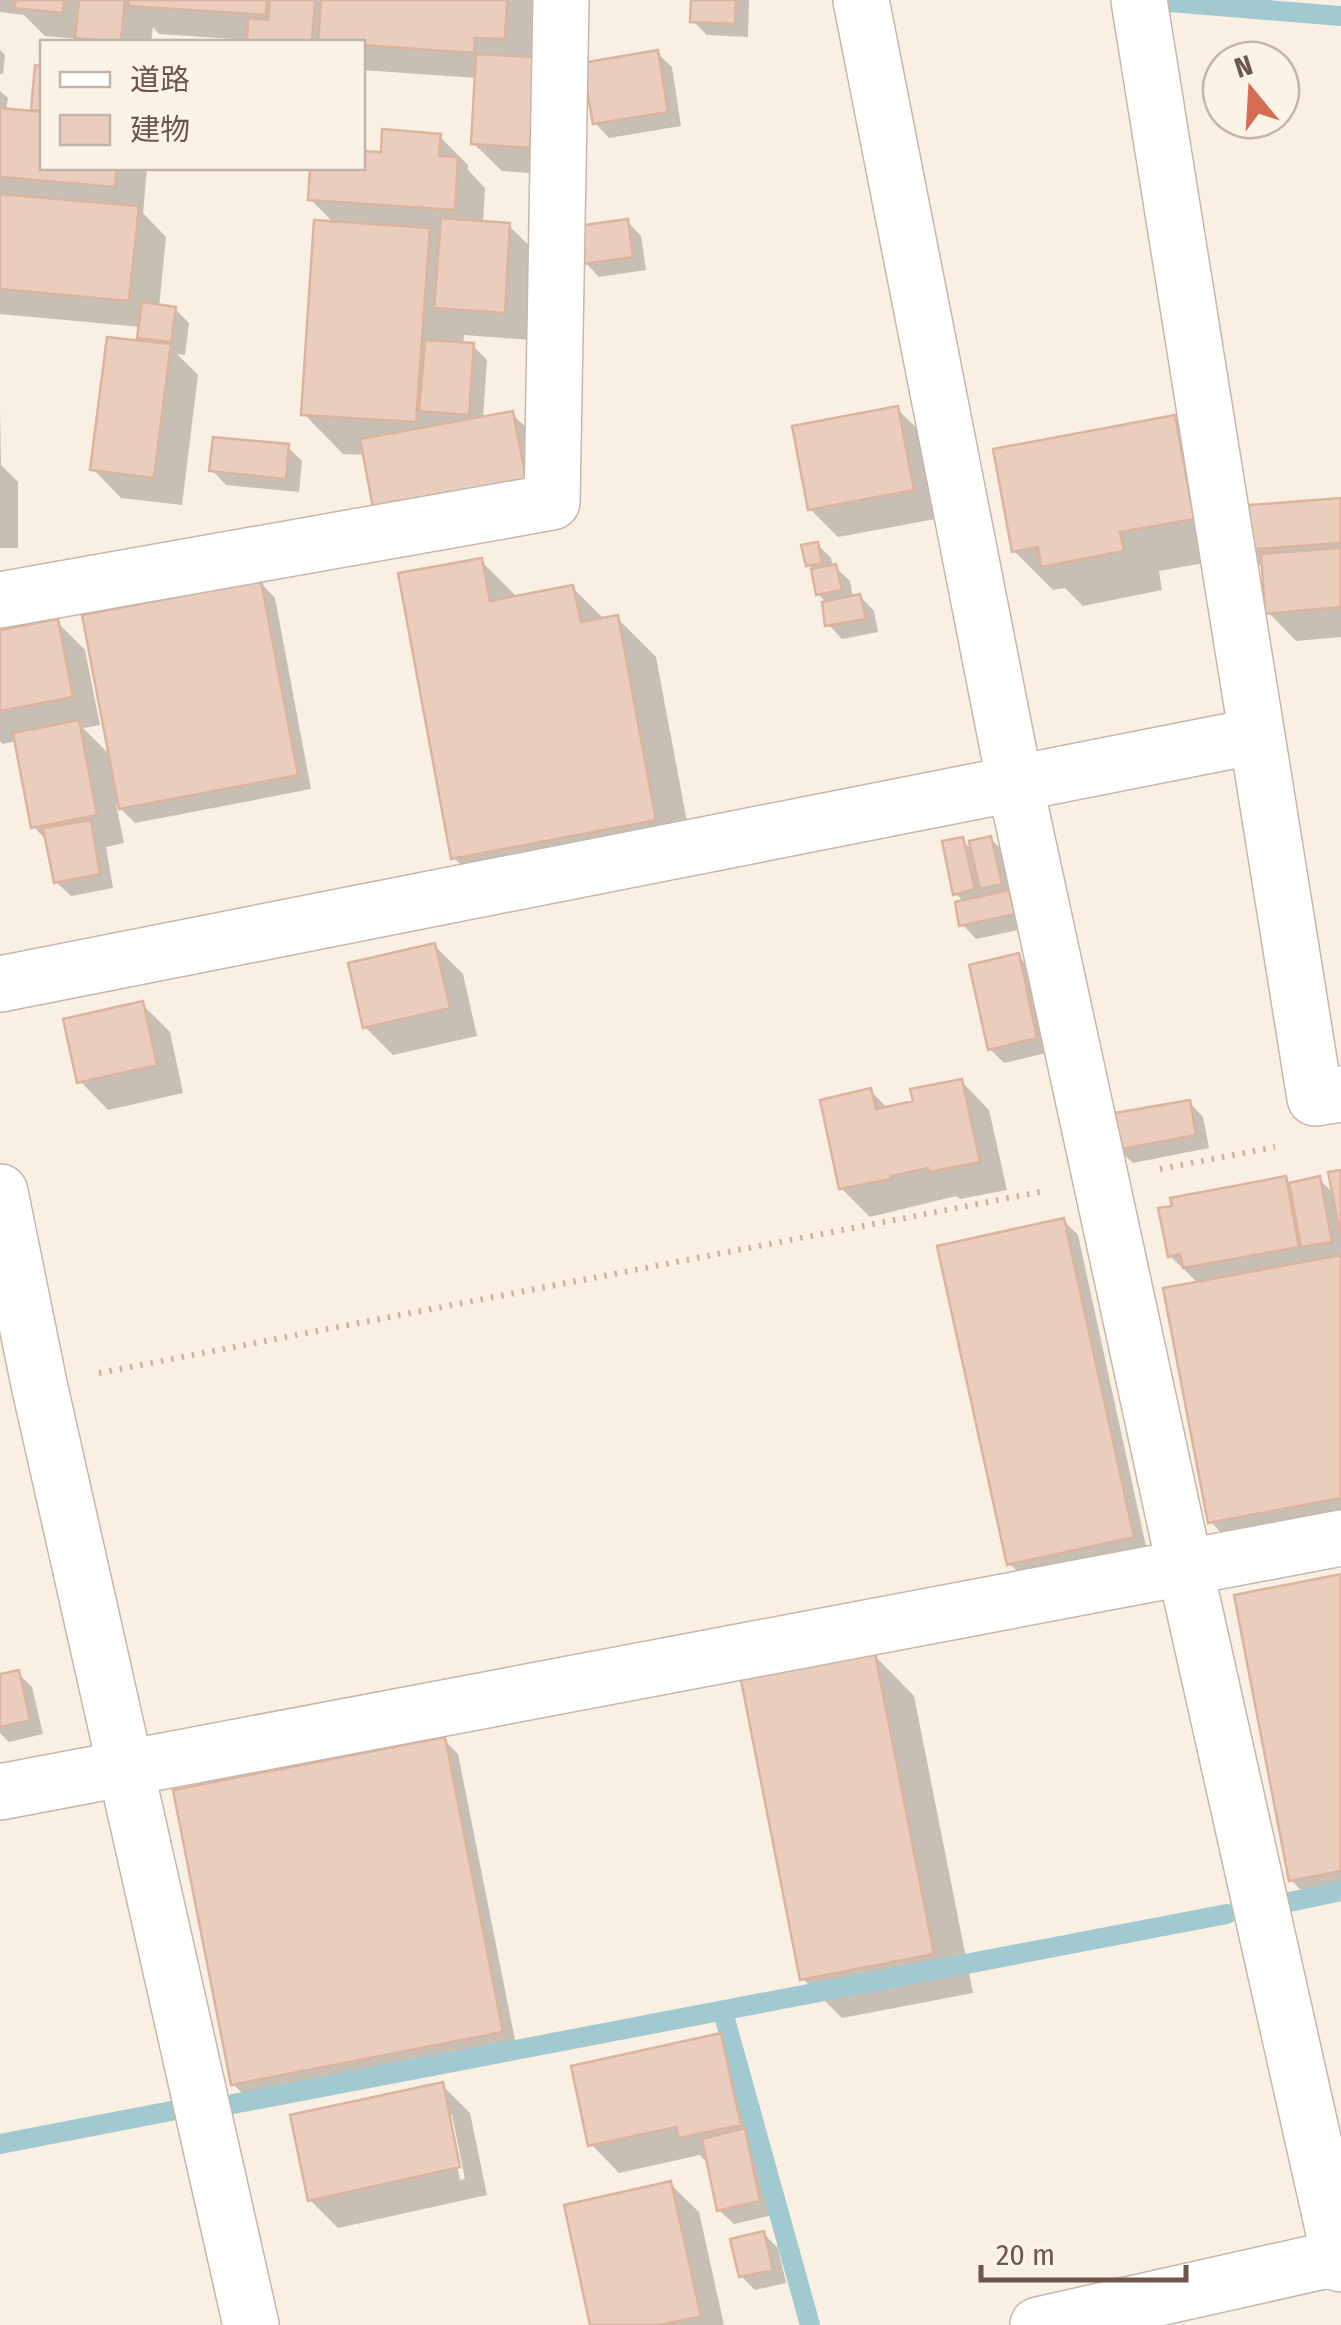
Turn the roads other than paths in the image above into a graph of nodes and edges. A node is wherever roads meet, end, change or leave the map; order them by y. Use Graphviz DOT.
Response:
graph roads {
  1 [pos="561,0"];
  2 [pos="862,0"];
  3 [pos="1139,0"];
  4 [pos="0,600"];
  5 [pos="1256,736"];
  6 [pos="1015,784"];
  7 [pos="0,984"];
  8 [pos="1341,1094"];
  9 [pos="0,1192"];
  10 [pos="1341,1538"];
  11 [pos="1185,1568"];
  12 [pos="125,1769"];
  13 [pos="0,1792"];
  14 [pos="1340,2260"];
  15 [pos="251,2325"];
  16 [pos="1038,2325"];
  1 -- 4 [label="street"];
  2 -- 6 [label="street"];
  3 -- 5 [label="street"];
  5 -- 6 [label="street"];
  5 -- 8 [label="street"];
  6 -- 7 [label="street"];
  6 -- 11 [label="street"];
  9 -- 12 [label="street"];
  10 -- 11 [label="street"];
  11 -- 12 [label="street"];
  11 -- 14 [label="street"];
  12 -- 13 [label="street"];
  12 -- 15 [label="street"];
  14 -- 16 [label="street"];
}
